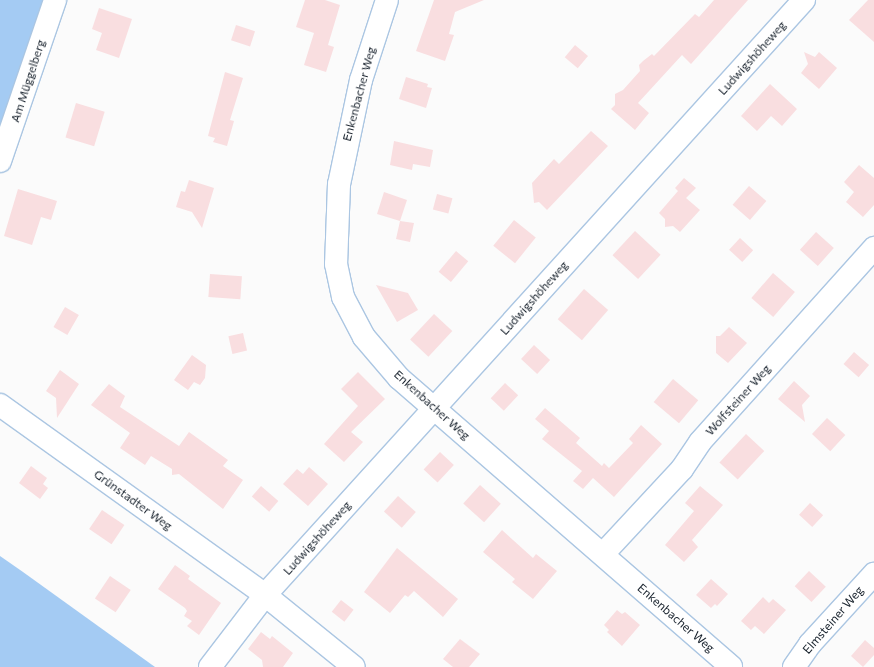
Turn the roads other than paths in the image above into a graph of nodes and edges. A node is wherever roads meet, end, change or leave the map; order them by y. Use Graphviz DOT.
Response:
graph roads {
  1 [pos="55,0"];
  2 [pos="387,0"];
  3 [pos="804,0"];
  4 [pos="0,161"];
  5 [pos="874,248"];
  6 [pos="0,405"];
  7 [pos="435,408"];
  8 [pos="603,554"];
  9 [pos="874,574"];
  10 [pos="265,595"];
  11 [pos="210,667"];
  12 [pos="354,667"];
  13 [pos="731,667"];
  14 [pos="794,667"];
  1 -- 4 [label="street, Am Müggelberg"];
  2 -- 7 [label="street, Enkenbacher Weg"];
  3 -- 7 [label="street, Ludwigshöheweg"];
  5 -- 8 [label="street, Wolfsteiner Weg"];
  6 -- 10 [label="street, Grünstadter Weg"];
  7 -- 8 [label="street, Enkenbacher Weg"];
  7 -- 10 [label="street, Ludwigshöheweg"];
  8 -- 13 [label="street, Enkenbacher Weg"];
  9 -- 14 [label="street, Elmsteiner Weg"];
  10 -- 11 [label="street"];
  10 -- 12 [label="street, Grünstadter Weg"];
}
